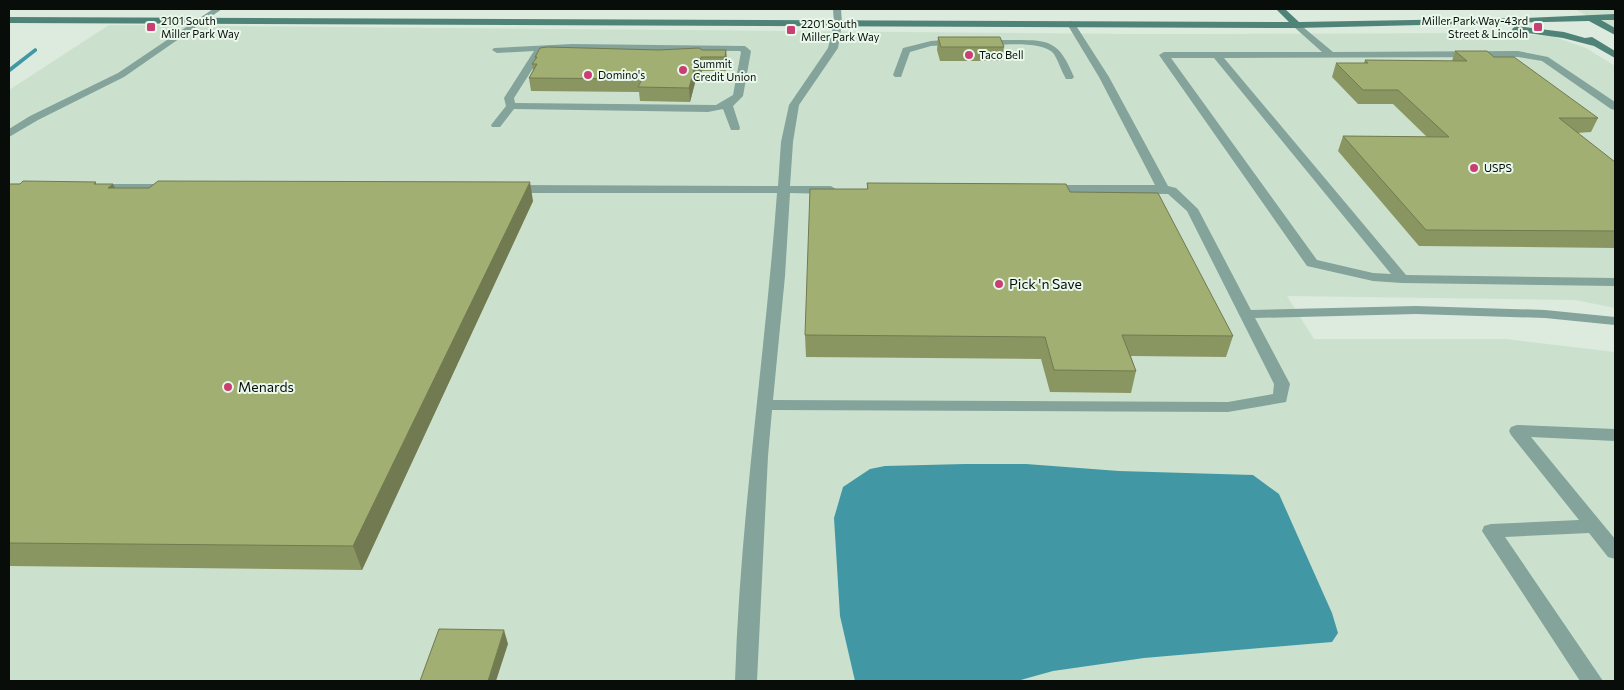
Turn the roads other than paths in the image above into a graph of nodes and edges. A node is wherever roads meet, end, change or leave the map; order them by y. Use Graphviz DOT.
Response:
graph roads {
  1 [pos="218,9"];
  2 [pos="1280,9"];
  3 [pos="1538,9"];
  4 [pos="1575,9"];
  5 [pos="837,16"];
  6 [pos="1615,17"];
  7 [pos="1590,18"];
  8 [pos="1555,19"];
  9 [pos="9,20"];
  10 [pos="201,22"];
  11 [pos="1419,23"];
  12 [pos="1071,24"];
  13 [pos="1297,25"];
  14 [pos="1615,32"];
  15 [pos="1597,44"];
  16 [pos="541,48"];
  17 [pos="497,50"];
  18 [pos="1216,54"];
  19 [pos="1330,54"];
  20 [pos="1615,55"];
  21 [pos="898,75"];
  22 [pos="1069,77"];
  23 [pos="727,104"];
  24 [pos="511,106"];
  25 [pos="1615,107"];
  26 [pos="496,125"];
  27 [pos="735,128"];
  28 [pos="9,134"];
  29 [pos="86,188"];
  30 [pos="184,188"];
  31 [pos="496,189"];
  32 [pos="1039,189"];
  33 [pos="1163,189"];
  34 [pos="784,190"];
  35 [pos="840,190"];
  36 [pos="1402,279"];
  37 [pos="1615,282"];
  38 [pos="1247,314"];
  39 [pos="1615,321"];
  40 [pos="764,405"];
  41 [pos="1615,435"];
  42 [pos="1594,526"];
  43 [pos="1615,552"];
  44 [pos="746,681"];
  45 [pos="1592,681"];
  1 -- 10 [label="lane"];
  2 -- 13 [label="main road"];
  3 -- 8 [label="main road"];
  4 -- 7 [label="main road"];
  5 -- 10 [label="main road"];
  5 -- 12 [label="main road"];
  5 -- 34 [label="lane"];
  6 -- 7 [label="main road"];
  7 -- 8 [label="main road"];
  7 -- 14 [label="main road"];
  8 -- 11 [label="main road"];
  8 -- 15 [label="main road"];
  9 -- 10 [label="main road"];
  10 -- 28 [label="lane"];
  11 -- 13 [label="main road"];
  11 -- 15 [label="main road"];
  12 -- 13 [label="main road"];
  12 -- 33 [label="lane"];
  13 -- 19 [label="lane"];
  15 -- 20 [label="main road"];
  16 -- 17 [label="lane"];
  16 -- 23 [label="lane"];
  16 -- 24 [label="lane"];
  18 -- 19 [label="lane"];
  18 -- 36 [label="lane"];
  18 -- 36 [label="lane"];
  19 -- 25 [label="lane"];
  21 -- 22 [label="lane"];
  23 -- 24 [label="lane"];
  23 -- 27 [label="lane"];
  24 -- 26 [label="lane"];
  29 -- 30 [label="lane"];
  31 -- 34 [label="lane"];
  32 -- 33 [label="lane"];
  33 -- 38 [label="lane"];
  34 -- 35 [label="lane"];
  34 -- 40 [label="lane"];
  36 -- 37 [label="lane"];
  38 -- 39 [label="lane"];
  38 -- 40 [label="lane"];
  40 -- 44 [label="lane"];
  41 -- 42 [label="lane"];
  42 -- 43 [label="lane"];
  42 -- 45 [label="lane"];
}
